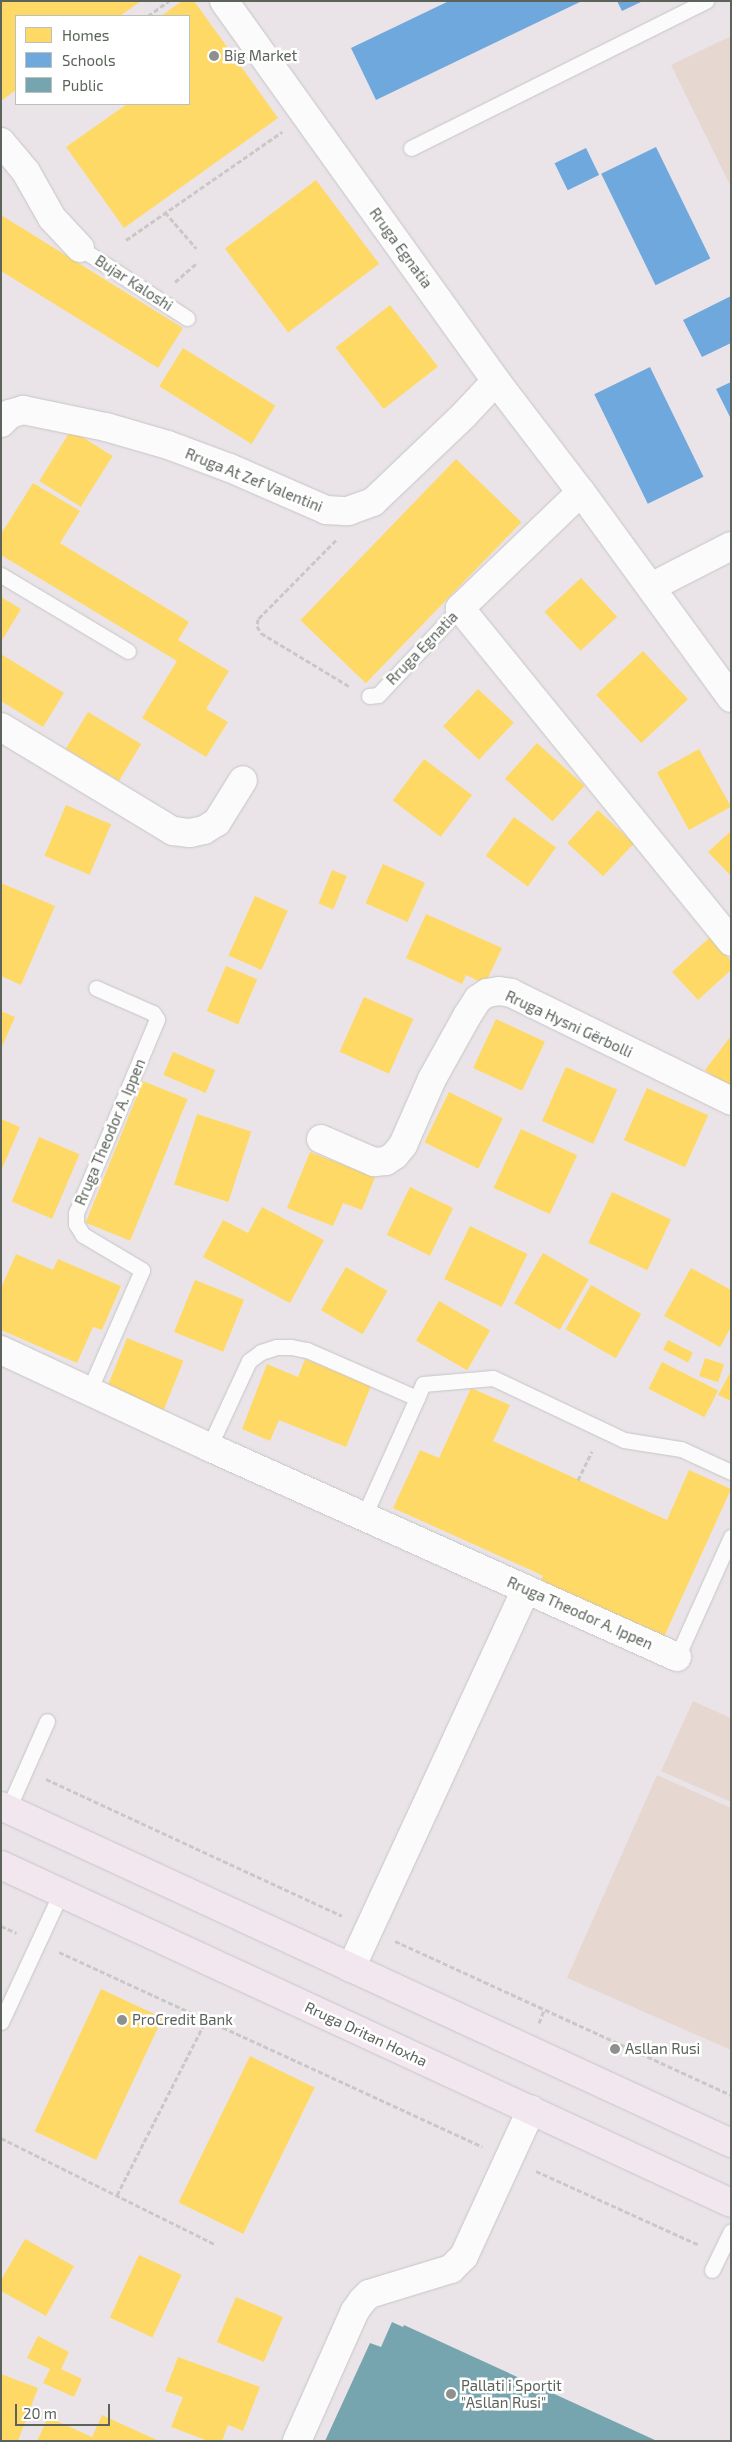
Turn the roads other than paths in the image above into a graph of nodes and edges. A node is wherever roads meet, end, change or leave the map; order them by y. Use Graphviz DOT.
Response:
graph roads {
  1 [pos="224,1"];
  2 [pos="706,1"];
  3 [pos="1,142"];
  4 [pos="411,148"];
  5 [pos="80,248"];
  6 [pos="187,318"];
  7 [pos="496,381"];
  8 [pos="1,423"];
  9 [pos="581,492"];
  10 [pos="731,546"];
  11 [pos="1,575"];
  12 [pos="651,587"];
  13 [pos="460,608"];
  14 [pos="128,651"];
  15 [pos="369,696"];
  16 [pos="731,698"];
  17 [pos="1,727"];
  18 [pos="243,780"];
  19 [pos="731,942"];
  20 [pos="96,988"];
  21 [pos="731,1101"];
  22 [pos="321,1139"];
  23 [pos="1,1350"];
  24 [pos="89,1391"];
  25 [pos="417,1398"];
  26 [pos="209,1448"];
  27 [pos="731,1472"];
  28 [pos="364,1516"];
  29 [pos="731,1537"];
  30 [pos="526,1589"];
  31 [pos="677,1656"];
  32 [pos="47,1721"];
  33 [pos="4,1807"];
  34 [pos="1,1865"];
  35 [pos="61,1893"];
  36 [pos="351,1968"];
  37 [pos="1,2022"];
  38 [pos="531,2110"];
  39 [pos="731,2143"];
  40 [pos="731,2203"];
  41 [pos="731,2231"];
  42 [pos="712,2270"];
  43 [pos="297,2441"];
  1 -- 7 [label="street, Rruga Egnatia"];
  2 -- 4 [label="lane"];
  3 -- 5 [label="street"];
  5 -- 6 [label="lane, Bujar Kaloshi"];
  7 -- 8 [label="street, Rruga At Zef Valentini"];
  7 -- 9 [label="street, Rruga Egnatia"];
  9 -- 12 [label="street, Rruga Egnatia"];
  9 -- 13 [label="street, Rruga Egnatia"];
  10 -- 12 [label="street"];
  11 -- 14 [label="lane"];
  12 -- 16 [label="street, Rruga Egnatia"];
  13 -- 15 [label="lane, Rruga Egnatia"];
  13 -- 19 [label="street"];
  17 -- 18 [label="street"];
  20 -- 24 [label="lane, Rruga Theodor A. Ippen"];
  21 -- 22 [label="street, Rruga Hysni Gërbolli"];
  23 -- 24 [label="street, Rruga Theodor A. Ippen"];
  24 -- 26 [label="street, Rruga Theodor A. Ippen"];
  25 -- 26 [label="lane"];
  25 -- 27 [label="lane"];
  25 -- 28 [label="lane"];
  26 -- 28 [label="street, Rruga Theodor A. Ippen"];
  28 -- 30 [label="street, Rruga Theodor A. Ippen"];
  29 -- 31 [label="lane, Rruga Theodor A. Ippen"];
  30 -- 31 [label="street, Rruga Theodor A. Ippen"];
  30 -- 36 [label="street"];
  32 -- 33 [label="lane"];
  33 -- 36 [label="main road"];
  34 -- 35 [label="main road, Rruga Dritan Hoxha"];
  35 -- 37 [label="lane"];
  35 -- 38 [label="main road, Rruga Dritan Hoxha"];
  36 -- 39 [label="main road"];
  38 -- 40 [label="main road, Rruga Dritan Hoxha"];
  38 -- 43 [label="street"];
  41 -- 42 [label="lane"];
}
